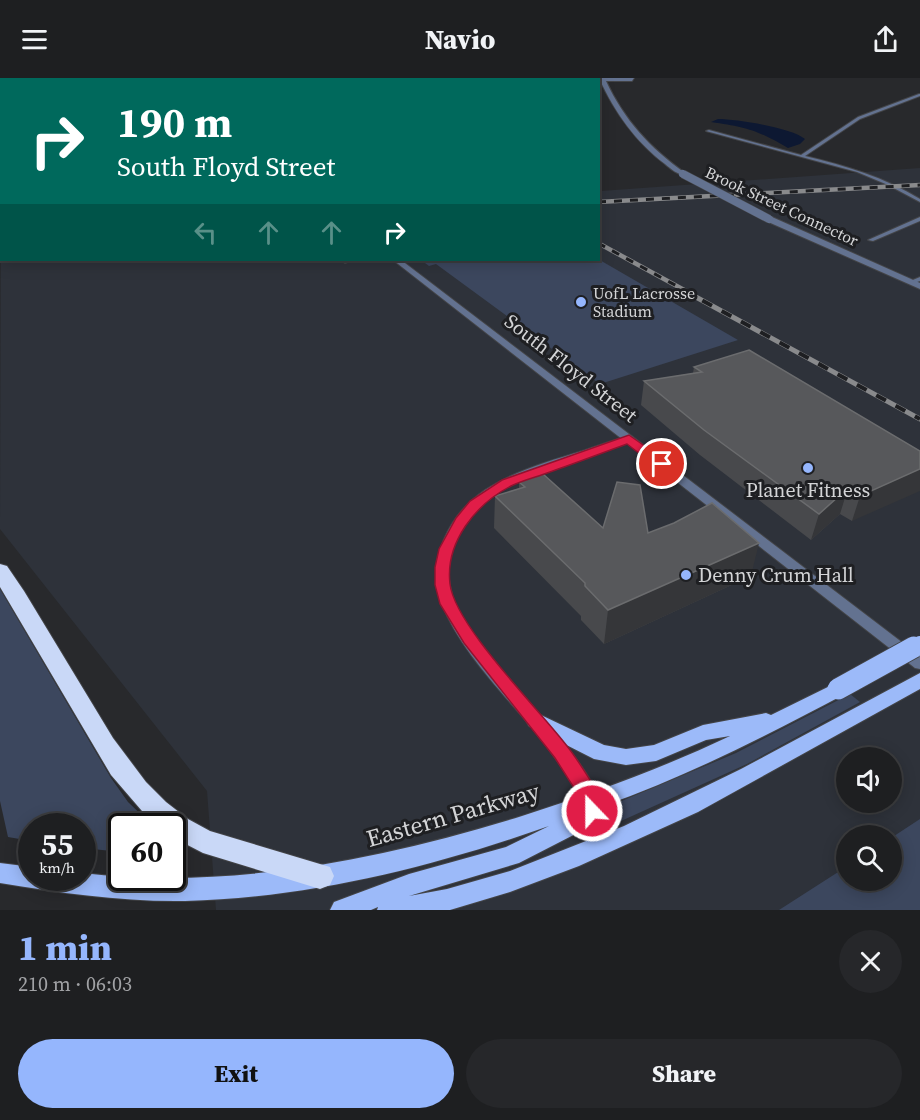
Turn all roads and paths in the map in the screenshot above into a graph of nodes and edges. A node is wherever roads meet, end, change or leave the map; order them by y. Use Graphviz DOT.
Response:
graph roads {
  1 [pos="603,78"];
  2 [pos="632,79"];
  3 [pos="920,95"];
  4 [pos="708,131"];
  5 [pos="802,156"];
  6 [pos="920,201"];
  7 [pos="920,219"];
  8 [pos="871,240"];
  9 [pos="398,261"];
  10 [pos="917,282"];
  11 [pos="629,439"];
  12 [pos="0,571"];
  13 [pos="920,644"];
  14 [pos="920,664"];
  15 [pos="920,680"];
  16 [pos="784,717"];
  17 [pos="536,721"];
  18 [pos="593,801"];
  19 [pos="0,873"];
  20 [pos="320,876"];
  21 [pos="342,910"];
  22 [pos="389,910"];
  1 -- 2 [label="street"];
  1 -- 10 [label="street, Brook Street Connector, bridge"];
  3 -- 5 [label="lane"];
  4 -- 5 [label="lane"];
  5 -- 6 [label="lane"];
  7 -- 8 [label="lane"];
  9 -- 11 [label="street, South Floyd Street"];
  11 -- 14 [label="street, South Floyd Street"];
  11 -- 17 [label="street"];
  12 -- 20 [label="highway"];
  13 -- 16 [label="main road, Eastern Parkway, bridge"];
  15 -- 22 [label="main road"];
  16 -- 17 [label="main road"];
  16 -- 18 [label="main road, Eastern Parkway"];
  17 -- 18 [label="street"];
  18 -- 20 [label="main road, Eastern Parkway"];
  18 -- 21 [label="main road"];
  19 -- 20 [label="main road, Eastern Parkway"];
}
